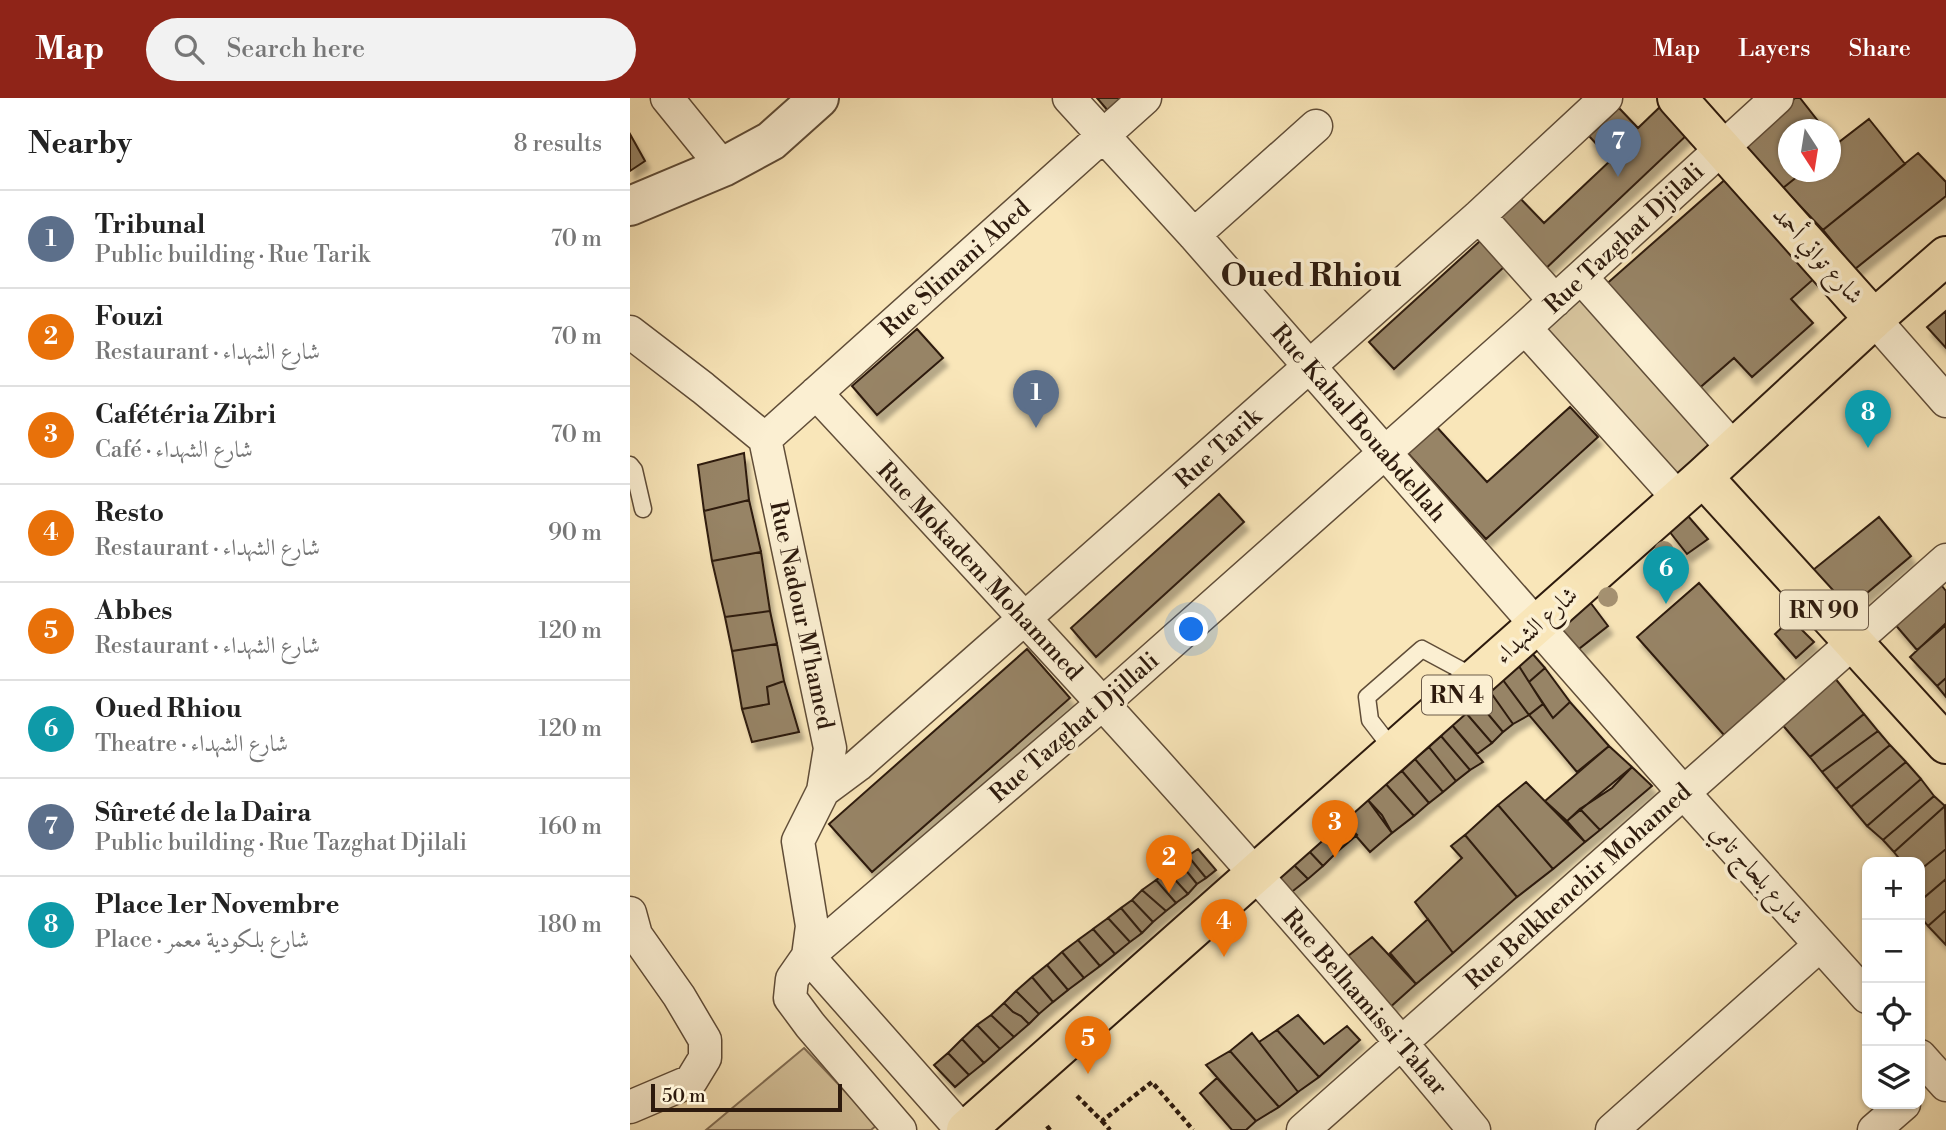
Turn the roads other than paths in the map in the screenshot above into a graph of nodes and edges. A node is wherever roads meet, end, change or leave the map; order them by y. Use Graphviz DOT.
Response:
graph roads {
  1 [pos="667,98"];
  2 [pos="819,98"];
  3 [pos="1069,98"];
  4 [pos="1145,98"];
  5 [pos="1606,98"];
  6 [pos="1678,98"];
  7 [pos="1777,98"];
  8 [pos="1316,126"];
  9 [pos="1102,135"];
  10 [pos="1723,147"];
  11 [pos="723,167"];
  12 [pos="630,206"];
  13 [pos="1479,216"];
  14 [pos="1194,235"];
  15 [pos="1946,256"];
  16 [pos="1581,276"];
  17 [pos="1555,301"];
  18 [pos="1874,319"];
  19 [pos="1525,328"];
  20 [pos="630,332"];
  21 [pos="1310,366"];
  22 [pos="816,393"];
  23 [pos="1946,401"];
  24 [pos="765,439"];
  25 [pos="1734,448"];
  26 [pos="1384,453"];
  27 [pos="630,466"];
  28 [pos="1690,487"];
  29 [pos="643,509"];
  30 [pos="1946,560"];
  31 [pos="1025,618"];
  32 [pos="1536,624"];
  33 [pos="1854,643"];
  34 [pos="1476,678"];
  35 [pos="1102,704"];
  36 [pos="1946,744"];
  37 [pos="1394,751"];
  38 [pos="823,791"];
  39 [pos="1683,792"];
  40 [pos="1255,874"];
  41 [pos="630,913"];
  42 [pos="1820,945"];
  43 [pos="808,956"];
  44 [pos="1862,991"];
  45 [pos="1403,1043"];
  46 [pos="630,1107"];
  47 [pos="1897,1109"];
  48 [pos="900,1130"];
  49 [pos="964,1130"];
  50 [pos="1303,1130"];
  51 [pos="1474,1130"];
  52 [pos="1612,1130"];
  53 [pos="1874,1130"];
  1 -- 11 [label="street"];
  2 -- 11 [label="street"];
  3 -- 9 [label="street, Rue Kahal Bouabdellah"];
  4 -- 9 [label="street, Rue Slimani Abed"];
  5 -- 13 [label="street, Rue Tarik"];
  6 -- 10 [label="main road, شارع تواتي أحمد"];
  7 -- 10 [label="street"];
  8 -- 14 [label="street"];
  9 -- 14 [label="street, Rue Kahal Bouabdellah"];
  9 -- 22 [label="street, Rue Slimani Abed"];
  10 -- 16 [label="street, Rue Tazghat Djilali"];
  10 -- 18 [label="main road, شارع تواتي أحمد"];
  11 -- 12 [label="street"];
  13 -- 17 [label="street"];
  13 -- 21 [label="street, Rue Tarik"];
  14 -- 21 [label="street, Rue Kahal Bouabdellah"];
  15 -- 18 [label="main road, شارع الشهداء / RN 4"];
  16 -- 17 [label="street, Rue Tazghat Djilali"];
  16 -- 25 [label="street"];
  17 -- 19 [label="street, Rue Tazghat Djilali"];
  18 -- 23 [label="street"];
  18 -- 25 [label="main road, شارع الشهداء / RN 4"];
  19 -- 26 [label="street, Rue Tazghat Djillali"];
  19 -- 28 [label="street"];
  20 -- 24 [label="street"];
  21 -- 26 [label="street, Rue Kahal Bouabdellah"];
  21 -- 31 [label="street, Rue Tarik"];
  22 -- 24 [label="street, Rue Slimani Abed"];
  22 -- 31 [label="street, Rue Mokadem Mohammed"];
  24 -- 38 [label="street, Rue Nadour M'hamed"];
  25 -- 28 [label="main road, شارع الشهداء / RN 4"];
  26 -- 32 [label="street, Rue Kahal Bouabdellah"];
  26 -- 35 [label="street, Rue Tazghat Djillali"];
  27 -- 29 [label="lane"];
  28 -- 32 [label="main road, شارع الشهداء / RN 4"];
  28 -- 33 [label="main road, RN 90"];
  30 -- 33 [label="street, Rue Belkhenchir Mohamed"];
  31 -- 35 [label="street, Rue Mokadem Mohammed"];
  31 -- 38 [label="street, Rue Tarik"];
  32 -- 34 [label="main road, شارع الشهداء / RN 4"];
  32 -- 39 [label="street, شارع بلحاج تامي"];
  33 -- 36 [label="main road, RN 90"];
  33 -- 39 [label="street, Rue Belkhenchir Mohamed"];
  34 -- 37 [label="main road, شارع الشهداء / RN 4"];
  34 -- 37 [label="lane"];
  35 -- 40 [label="street, Rue Mokadem Mohammed"];
  35 -- 43 [label="street, Rue Tazghat Djillali"];
  37 -- 40 [label="main road, شارع الشهداء / RN 4"];
  38 -- 43 [label="street, Rue Nadour M'hamed"];
  39 -- 42 [label="street, شارع بلحاج تامي"];
  39 -- 45 [label="street, Rue Belkhenchir Mohamed"];
  40 -- 45 [label="street, Rue Belhamissi Tahar"];
  40 -- 49 [label="main road, شارع الشهداء / RN 4"];
  41 -- 46 [label="street"];
  42 -- 44 [label="street, شارع بلحاج تامي"];
  42 -- 52 [label="street"];
  43 -- 48 [label="street, Rue Nadour M'hamed"];
  43 -- 49 [label="street"];
  45 -- 50 [label="street, Rue Belkhenchir Mohamed"];
  45 -- 51 [label="street, Rue Belhamissi Tahar"];
  47 -- 53 [label="street"];
}
